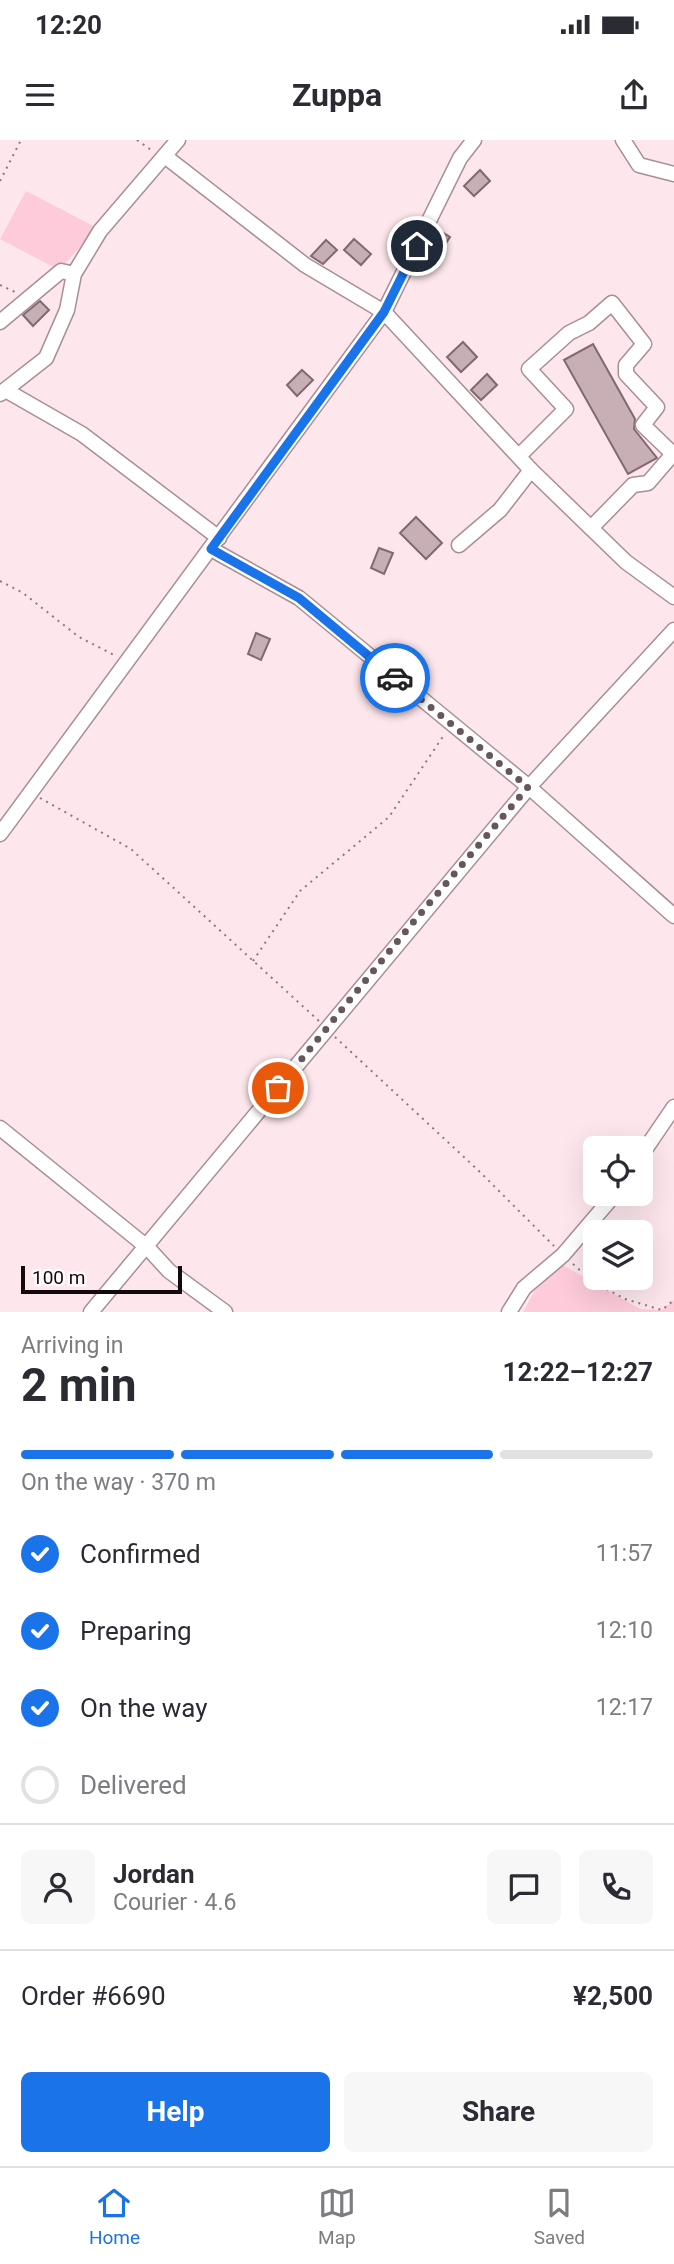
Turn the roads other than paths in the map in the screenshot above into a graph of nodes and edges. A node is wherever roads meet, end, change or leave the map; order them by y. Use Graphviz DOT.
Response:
graph roads {
  1 [pos="178,140"];
  2 [pos="474,140"];
  3 [pos="623,140"];
  4 [pos="165,158"];
  5 [pos="674,174"];
  6 [pos="74,274"];
  7 [pos="384,312"];
  8 [pos="0,322"];
  9 [pos="3,392"];
  10 [pos="519,456"];
  11 [pos="531,470"];
  12 [pos="591,528"];
  13 [pos="215,544"];
  14 [pos="458,545"];
  15 [pos="674,597"];
  16 [pos="674,630"];
  17 [pos="528,787"];
  18 [pos="0,834"];
  19 [pos="674,916"];
  20 [pos="674,1107"];
  21 [pos="0,1128"];
  22 [pos="653,1138"];
  23 [pos="605,1206"];
  24 [pos="147,1247"];
  25 [pos="91,1312"];
  26 [pos="225,1312"];
  27 [pos="509,1312"];
  1 -- 4 [label="street"];
  2 -- 7 [label="street"];
  3 -- 5 [label="street"];
  4 -- 6 [label="street"];
  4 -- 7 [label="street"];
  6 -- 8 [label="street"];
  6 -- 9 [label="street"];
  7 -- 10 [label="street"];
  7 -- 13 [label="street"];
  9 -- 13 [label="street"];
  10 -- 11 [label="street"];
  10 -- 12 [label="street"];
  11 -- 12 [label="street"];
  11 -- 14 [label="street"];
  12 -- 15 [label="street"];
  13 -- 17 [label="street"];
  13 -- 18 [label="street"];
  16 -- 17 [label="street"];
  17 -- 19 [label="street"];
  17 -- 24 [label="street"];
  20 -- 22 [label="street"];
  21 -- 24 [label="street"];
  23 -- 27 [label="street"];
  24 -- 25 [label="street"];
  24 -- 26 [label="street"];
}
